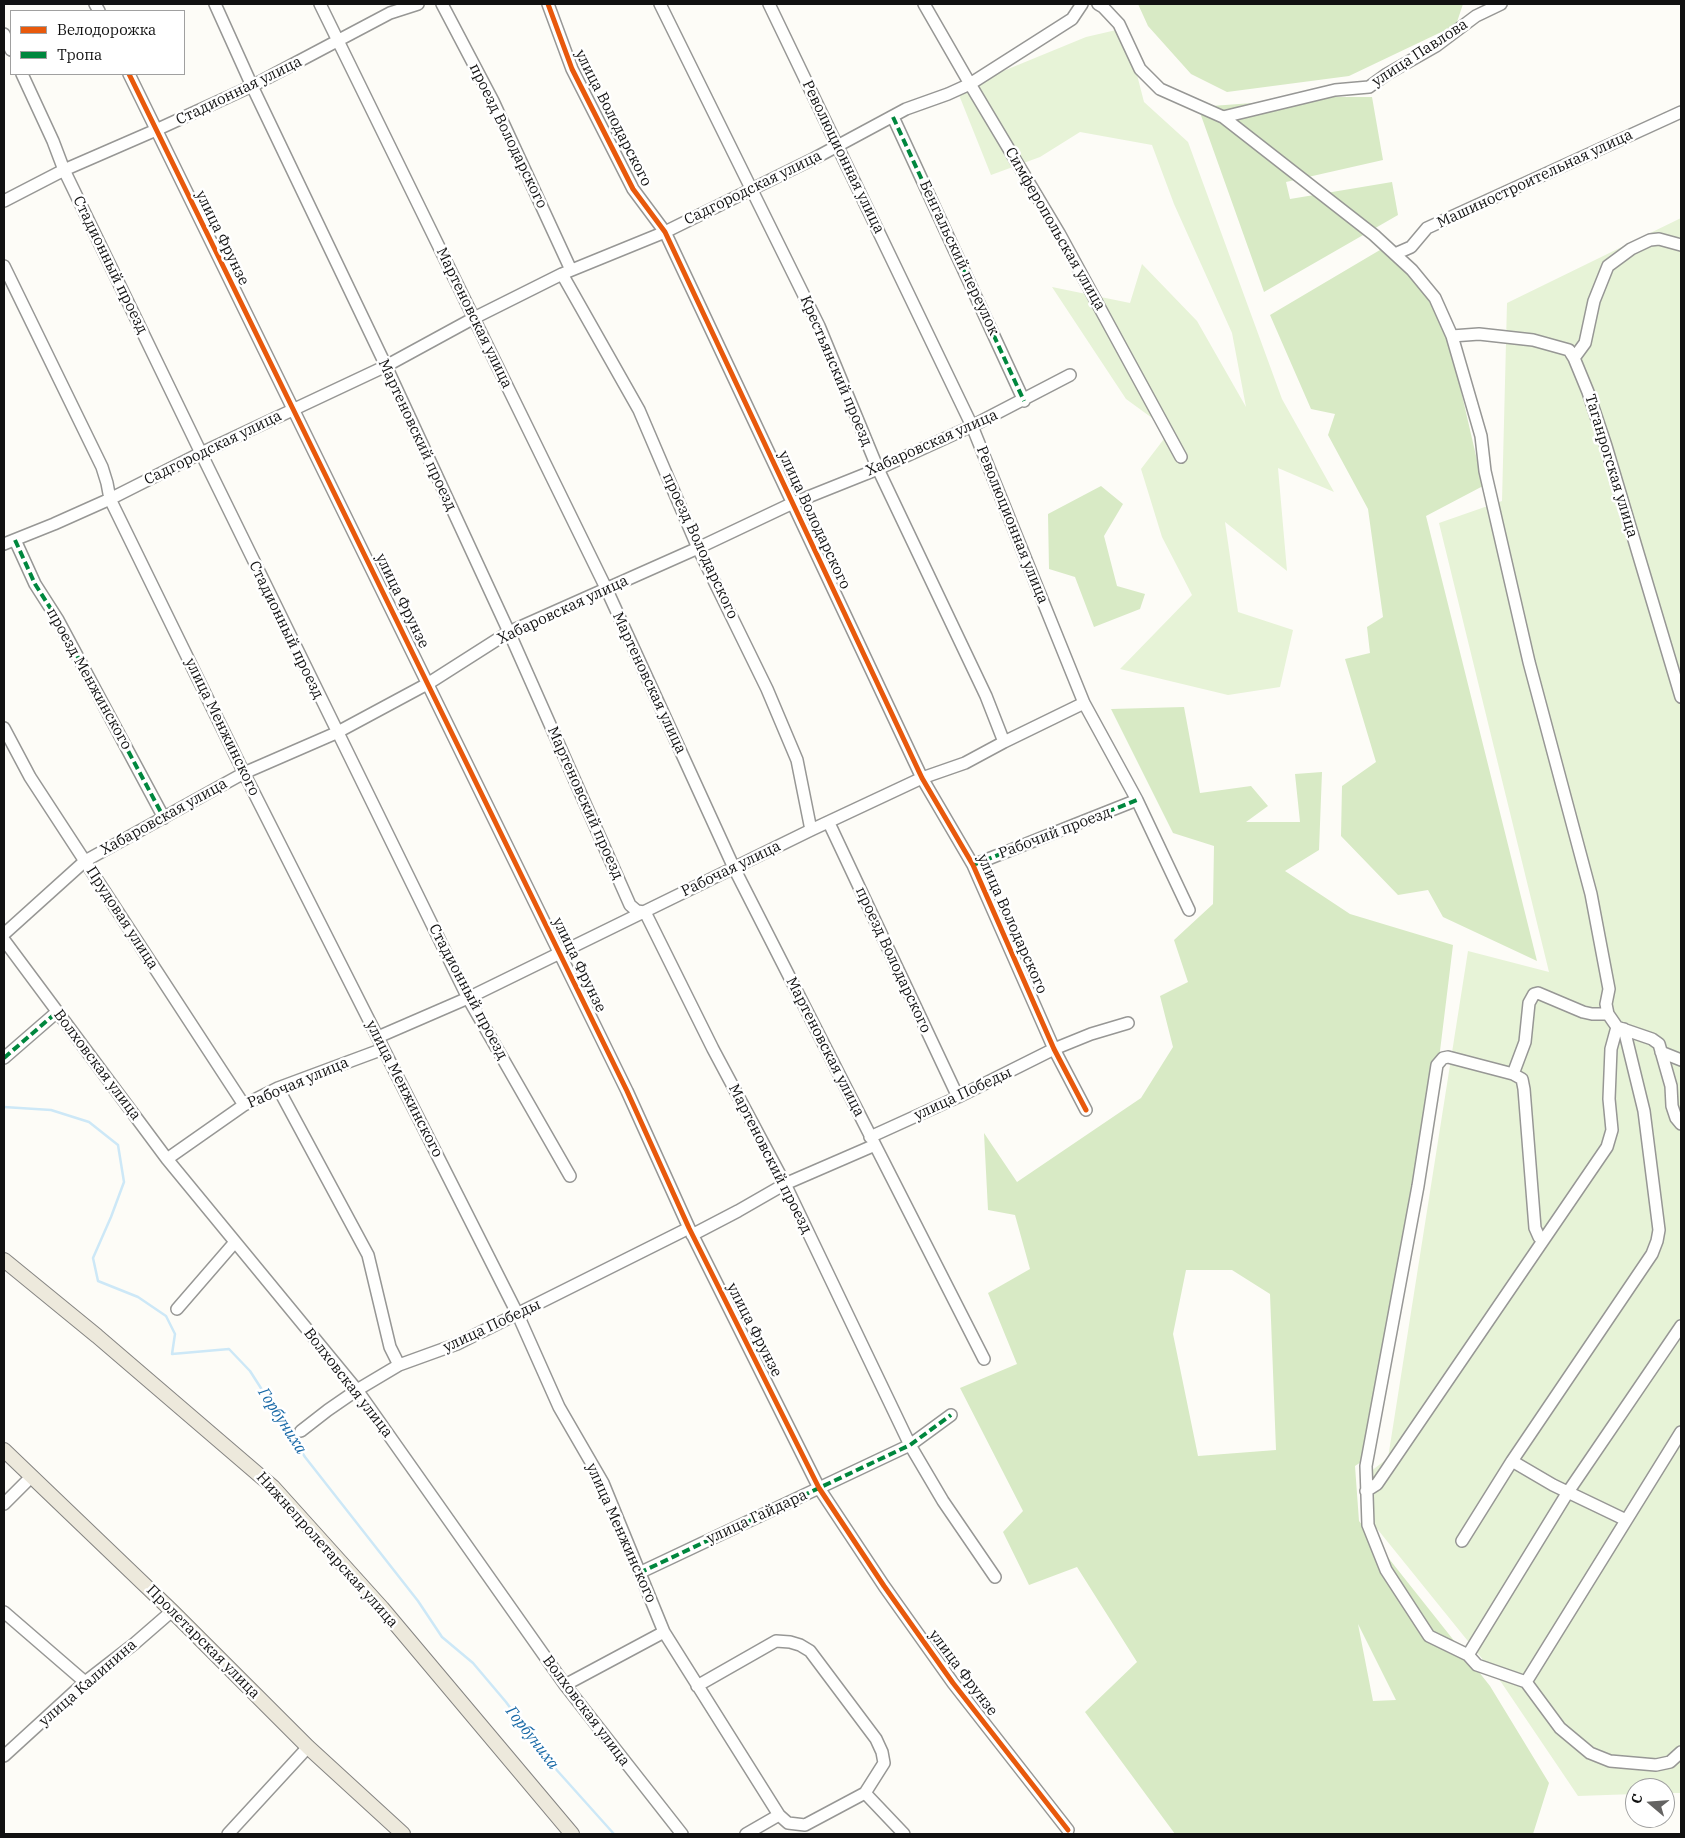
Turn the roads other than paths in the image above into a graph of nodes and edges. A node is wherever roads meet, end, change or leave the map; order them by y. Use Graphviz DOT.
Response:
graph roads {
  1 [pos="215,4"];
  2 [pos="320,4"];
  3 [pos="418,4"];
  4 [pos="442,4"];
  5 [pos="548,4"];
  6 [pos="660,4"];
  7 [pos="770,4"];
  8 [pos="924,4"];
  9 [pos="1082,4"];
  10 [pos="1098,4"];
  11 [pos="1501,4"];
  12 [pos="4,34"];
  13 [pos="338,42"];
  14 [pos="10,48"];
  15 [pos="22,75"];
  16 [pos="129,75"];
  17 [pos="970,84"];
  18 [pos="252,86"];
  19 [pos="1681,112"];
  20 [pos="893,116"];
  21 [pos="1223,117"];
  22 [pos="156,130"];
  23 [pos="837,145"];
  24 [pos="64,170"];
  25 [pos="751,188"];
  26 [pos="4,201"];
  27 [pos="665,232"];
  28 [pos="1681,245"];
  29 [pos="1395,254"];
  30 [pos="4,266"];
  31 [pos="566,272"];
  32 [pos="474,318"];
  33 [pos="1452,336"];
  34 [pos="1574,358"];
  35 [pos="386,366"];
  36 [pos="1070,375"];
  37 [pos="1024,400"];
  38 [pos="292,409"];
  39 [pos="972,426"];
  40 [pos="200,454"];
  41 [pos="1181,457"];
  42 [pos="878,468"];
  43 [pos="110,499"];
  44 [pos="793,503"];
  45 [pos="9,542"];
  46 [pos="698,548"];
  47 [pos="606,588"];
  48 [pos="509,632"];
  49 [pos="429,683"];
  50 [pos="1681,697"];
  51 [pos="1084,703"];
  52 [pos="4,728"];
  53 [pos="336,733"];
  54 [pos="1004,742"];
  55 [pos="244,773"];
  56 [pos="922,778"];
  57 [pos="1137,800"];
  58 [pos="164,818"];
  59 [pos="829,822"];
  60 [pos="811,830"];
  61 [pos="86,861"];
  62 [pos="973,865"];
  63 [pos="734,868"];
  64 [pos="1189,910"];
  65 [pos="645,912"];
  66 [pos="4,934"];
  67 [pos="4,940"];
  68 [pos="560,954"];
  69 [pos="468,998"];
  70 [pos="57,1012"];
  71 [pos="1608,1014"];
  72 [pos="1128,1023"];
  73 [pos="1620,1028"];
  74 [pos="378,1037"];
  75 [pos="383,1049"];
  76 [pos="1054,1049"];
  77 [pos="1661,1052"];
  78 [pos="4,1058"];
  79 [pos="1681,1060"];
  80 [pos="1513,1074"];
  81 [pos="278,1088"];
  82 [pos="958,1098"];
  83 [pos="244,1105"];
  84 [pos="1086,1110"];
  85 [pos="1681,1124"];
  86 [pos="872,1141"];
  87 [pos="167,1159"];
  88 [pos="570,1176"];
  89 [pos="785,1184"];
  90 [pos="691,1232"];
  91 [pos="1543,1240"];
  92 [pos="235,1242"];
  93 [pos="4,1260"];
  94 [pos="177,1309"];
  95 [pos="518,1315"];
  96 [pos="1681,1326"];
  97 [pos="984,1359"];
  98 [pos="399,1365"];
  99 [pos="357,1390"];
  100 [pos="951,1415"];
  101 [pos="301,1431"];
  102 [pos="1681,1432"];
  103 [pos="910,1445"];
  104 [pos="4,1450"];
  105 [pos="1512,1461"];
  106 [pos="32,1476"];
  107 [pos="819,1488"];
  108 [pos="1366,1490"];
  109 [pos="1568,1492"];
  110 [pos="4,1504"];
  111 [pos="1626,1520"];
  112 [pos="1462,1541"];
  113 [pos="639,1573"];
  114 [pos="995,1577"];
  115 [pos="172,1611"];
  116 [pos="4,1612"];
  117 [pos="664,1632"];
  118 [pos="1468,1655"];
  119 [pos="85,1682"];
  120 [pos="1526,1682"];
  121 [pos="565,1685"];
  122 [pos="697,1686"];
  123 [pos="308,1747"];
  124 [pos="1681,1752"];
  125 [pos="4,1756"];
  126 [pos="865,1793"];
  127 [pos="779,1814"];
  128 [pos="1068,1830"];
  129 [pos="228,1834"];
  130 [pos="402,1834"];
  131 [pos="572,1834"];
  132 [pos="682,1834"];
  133 [pos="746,1834"];
  134 [pos="904,1834"];
  1 -- 18 [label="street, Мартеновский проезд"];
  2 -- 13 [label="street, Мартеновская улица"];
  3 -- 13 [label="street, Стадионная улица"];
  4 -- 31 [label="street, проезд Володарского"];
  5 -- 27 [label="street, улица Володарского"];
  6 -- 25 [label="street, Крестьянский проезд"];
  7 -- 23 [label="street, Революционная улица"];
  8 -- 17 [label="street, Симферопольская улица"];
  9 -- 17 [label="street, Садгородская улица"];
  10 -- 21 [label="street"];
  11 -- 21 [label="street, улица Павлова"];
  12 -- 14 [label="street"];
  13 -- 18 [label="street, Стадионная улица"];
  13 -- 32 [label="street, Мартеновская улица"];
  15 -- 24 [label="street, Стадионный проезд"];
  16 -- 22 [label="street, улица Фрунзе"];
  17 -- 20 [label="street, Садгородская улица"];
  17 -- 41 [label="street, Симферопольская улица"];
  18 -- 22 [label="street, Стадионная улица"];
  18 -- 35 [label="street, Мартеновский проезд"];
  19 -- 29 [label="street, Машиностроительная улица"];
  20 -- 23 [label="street, Садгородская улица"];
  20 -- 37 [label="street, Бенгальский переулок"];
  21 -- 29 [label="street"];
  22 -- 24 [label="street, Стадионная улица"];
  22 -- 38 [label="street, улица Фрунзе"];
  23 -- 25 [label="street, Садгородская улица"];
  23 -- 39 [label="street, Революционная улица"];
  24 -- 26 [label="street, Стадионная улица"];
  24 -- 40 [label="street, Стадионный проезд"];
  25 -- 27 [label="street, Садгородская улица"];
  25 -- 42 [label="street, Крестьянский проезд"];
  27 -- 31 [label="street, Садгородская улица"];
  27 -- 44 [label="street, улица Володарского"];
  28 -- 34 [label="street"];
  29 -- 33 [label="street"];
  30 -- 43 [label="street, улица Менжинского"];
  31 -- 32 [label="street, Садгородская улица"];
  31 -- 46 [label="street, проезд Володарского"];
  32 -- 35 [label="street, Садгородская улица"];
  32 -- 47 [label="street, Мартеновская улица"];
  33 -- 34 [label="street"];
  33 -- 71 [label="street"];
  34 -- 50 [label="street, Таганрогская улица"];
  35 -- 38 [label="street, Садгородская улица"];
  35 -- 48 [label="street, Мартеновский проезд"];
  36 -- 37 [label="street, Хабаровская улица"];
  37 -- 39 [label="street, Хабаровская улица"];
  38 -- 40 [label="street, Садгородская улица"];
  38 -- 49 [label="street, улица Фрунзе"];
  39 -- 42 [label="street, Хабаровская улица"];
  39 -- 51 [label="street, Революционная улица"];
  40 -- 43 [label="street, Садгородская улица"];
  40 -- 53 [label="street, Стадионный проезд"];
  42 -- 44 [label="street, Хабаровская улица"];
  42 -- 54 [label="street, Крестьянский проезд"];
  43 -- 45 [label="street, Садгородская улица"];
  43 -- 55 [label="street, улица Менжинского"];
  44 -- 46 [label="street, Хабаровская улица"];
  44 -- 56 [label="street, улица Володарского"];
  45 -- 58 [label="street, проезд Менжинского"];
  46 -- 47 [label="street, Хабаровская улица"];
  46 -- 60 [label="street, проезд Володарского"];
  47 -- 48 [label="street, Хабаровская улица"];
  47 -- 63 [label="street, Мартеновская улица"];
  48 -- 49 [label="street, Хабаровская улица"];
  48 -- 65 [label="street, Мартеновский проезд"];
  49 -- 53 [label="street, Хабаровская улица"];
  49 -- 68 [label="street, улица Фрунзе"];
  51 -- 54 [label="street, Рабочая улица"];
  51 -- 57 [label="street, Революционная улица"];
  52 -- 61 [label="street, Прудовая улица"];
  53 -- 55 [label="street, Хабаровская улица"];
  53 -- 69 [label="street, Стадионный проезд"];
  54 -- 56 [label="street, Рабочая улица"];
  55 -- 58 [label="street, Хабаровская улица"];
  55 -- 74 [label="street, улица Менжинского"];
  56 -- 59 [label="street, Рабочая улица"];
  56 -- 62 [label="street, улица Володарского"];
  57 -- 62 [label="street, Рабочий проезд"];
  57 -- 64 [label="street, Революционная улица"];
  58 -- 61 [label="street, Хабаровская улица"];
  59 -- 60 [label="street, Рабочая улица"];
  59 -- 82 [label="street, проезд Володарского"];
  60 -- 63 [label="street, Рабочая улица"];
  61 -- 66 [label="street, Хабаровская улица"];
  61 -- 83 [label="street, Прудовая улица"];
  62 -- 76 [label="street, улица Володарского"];
  63 -- 65 [label="street, Рабочая улица"];
  63 -- 86 [label="street, Мартеновская улица"];
  65 -- 68 [label="street, Рабочая улица"];
  65 -- 89 [label="street, Мартеновский проезд"];
  67 -- 70 [label="street, Волховская улица"];
  68 -- 69 [label="street, Рабочая улица"];
  68 -- 90 [label="street, улица Фрунзе"];
  69 -- 74 [label="street, Рабочая улица"];
  69 -- 88 [label="street, Стадионный проезд"];
  70 -- 78 [label="street"];
  70 -- 87 [label="street, Волховская улица"];
  71 -- 73 [label="street"];
  71 -- 80 [label="street"];
  72 -- 76 [label="street, улица Победы"];
  73 -- 77 [label="street"];
  73 -- 91 [label="street"];
  73 -- 105 [label="street"];
  74 -- 75 [label="street, улица Менжинского"];
  75 -- 81 [label="street, Рабочая улица"];
  75 -- 95 [label="street, улица Менжинского"];
  76 -- 82 [label="street, улица Победы"];
  76 -- 84 [label="street, улица Володарского"];
  77 -- 79 [label="street"];
  77 -- 85 [label="street"];
  80 -- 91 [label="street"];
  80 -- 108 [label="street"];
  81 -- 83 [label="street, Рабочая улица"];
  81 -- 98 [label="street"];
  82 -- 86 [label="street, улица Победы"];
  83 -- 87 [label="street, Рабочая улица"];
  86 -- 89 [label="street, улица Победы"];
  86 -- 97 [label="street, Мартеновская улица"];
  87 -- 92 [label="street, Волховская улица"];
  89 -- 90 [label="street, улица Победы"];
  89 -- 103 [label="street, Мартеновский проезд"];
  90 -- 95 [label="street, улица Победы"];
  90 -- 107 [label="street, улица Фрунзе"];
  91 -- 108 [label="street"];
  92 -- 94 [label="street"];
  92 -- 99 [label="street, Волховская улица"];
  93 -- 131 [label="main road, Нижнепролетарская улица"];
  95 -- 98 [label="street, улица Победы"];
  95 -- 113 [label="street, улица Менжинского"];
  96 -- 109 [label="street"];
  98 -- 99 [label="street, улица Победы"];
  99 -- 101 [label="street, улица Победы"];
  99 -- 121 [label="street, Волховская улица"];
  100 -- 103 [label="street, улица Гайдара"];
  102 -- 111 [label="street"];
  103 -- 107 [label="street, улица Гайдара"];
  103 -- 114 [label="street, Мартеновский проезд"];
  104 -- 106 [label="main road, Пролетарская улица"];
  105 -- 109 [label="street"];
  105 -- 112 [label="street"];
  106 -- 110 [label="street"];
  106 -- 115 [label="main road, Пролетарская улица"];
  107 -- 113 [label="street, улица Гайдара"];
  107 -- 128 [label="street, улица Фрунзе"];
  108 -- 118 [label="street"];
  109 -- 111 [label="street"];
  109 -- 118 [label="street"];
  111 -- 120 [label="street"];
  113 -- 117 [label="street, улица Менжинского"];
  115 -- 119 [label="street, улица Калинина"];
  115 -- 123 [label="main road, Пролетарская улица"];
  116 -- 119 [label="street"];
  117 -- 121 [label="street"];
  117 -- 122 [label="street, улица Менжинского"];
  118 -- 120 [label="street"];
  119 -- 125 [label="street, улица Калинина"];
  120 -- 124 [label="street"];
  121 -- 132 [label="street, Волховская улица"];
  122 -- 126 [label="street"];
  122 -- 127 [label="street, улица Менжинского"];
  123 -- 129 [label="street"];
  123 -- 130 [label="main road, Пролетарская улица"];
  126 -- 127 [label="street"];
  126 -- 134 [label="street"];
  127 -- 133 [label="street"];
}
